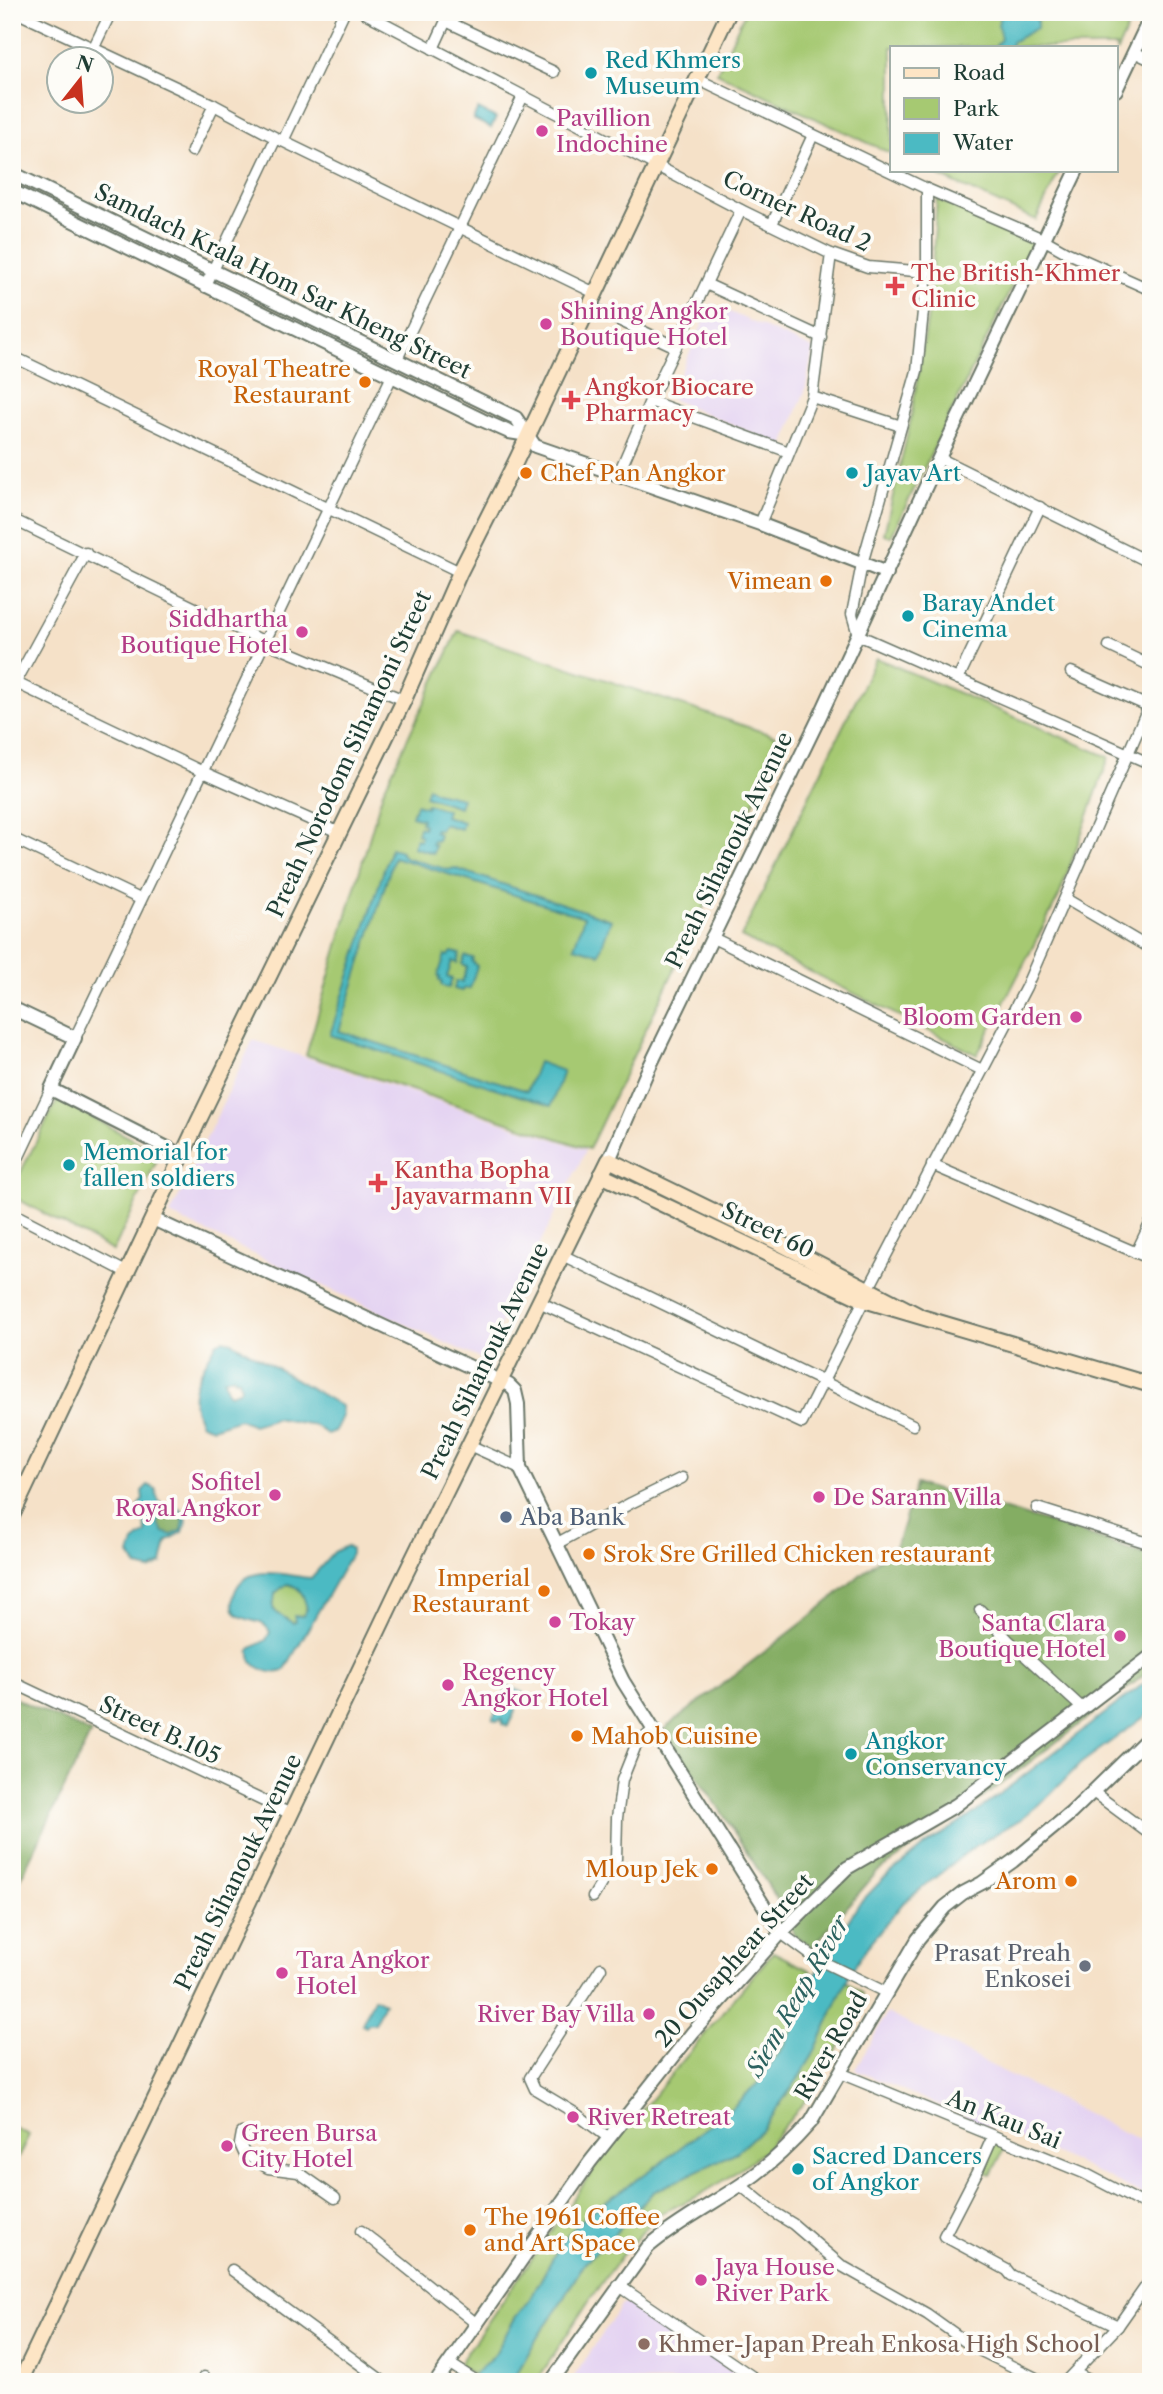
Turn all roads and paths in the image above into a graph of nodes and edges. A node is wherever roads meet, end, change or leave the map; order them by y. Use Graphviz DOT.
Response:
graph roads {
  1 [pos="16,12"];
  2 [pos="111,12"];
  3 [pos="344,12"];
  4 [pos="363,12"];
  5 [pos="729,12"];
  6 [pos="448,16"];
  7 [pos="1151,16"];
  8 [pos="87,46"];
  9 [pos="94,46"];
  10 [pos="433,49"];
  11 [pos="1134,52"];
  12 [pos="116,60"];
  13 [pos="1151,60"];
  14 [pos="554,72"];
  15 [pos="697,79"];
  16 [pos="1118,86"];
  17 [pos="523,96"];
  18 [pos="214,105"];
  19 [pos="813,135"];
  20 [pos="280,140"];
  21 [pos="192,151"];
  22 [pos="656,166"];
  23 [pos="890,171"];
  24 [pos="892,172"];
  25 [pos="1076,172"];
  26 [pos="12,173"];
  27 [pos="928,189"];
  28 [pos="12,191"];
  29 [pos="741,209"];
  30 [pos="772,224"];
  31 [pos="460,228"];
  32 [pos="1043,239"];
  33 [pos="831,254"];
  34 [pos="212,271"];
  35 [pos="927,272"];
  36 [pos="706,284"];
  37 [pos="205,287"];
  38 [pos="1151,290"];
  39 [pos="592,300"];
  40 [pos="821,337"];
  41 [pos="676,347"];
  42 [pos="12,356"];
  43 [pos="397,359"];
  44 [pos="392,376"];
  45 [pos="812,397"];
  46 [pos="650,401"];
  47 [pos="901,426"];
  48 [pos="528,435"];
  49 [pos="789,452"];
  50 [pos="939,458"];
  51 [pos="618,475"];
  52 [pos="1040,507"];
  53 [pos="329,510"];
  54 [pos="12,519"];
  55 [pos="760,524"];
  56 [pos="86,553"];
  57 [pos="1151,563"];
  58 [pos="862,564"];
  59 [pos="460,572"];
  60 [pos="887,573"];
  61 [pos="858,635"];
  62 [pos="263,641"];
  63 [pos="1110,646"];
  64 [pos="1151,666"];
  65 [pos="1071,672"];
  66 [pos="958,679"];
  67 [pos="13,684"];
  68 [pos="404,700"];
  69 [pos="1150,703"];
  70 [pos="1127,754"];
  71 [pos="1151,764"];
  72 [pos="201,771"];
  73 [pos="338,832"];
  74 [pos="12,838"];
  75 [pos="1066,899"];
  76 [pos="140,900"];
  77 [pos="711,937"];
  78 [pos="1151,949"];
  79 [pos="12,1008"];
  80 [pos="75,1038"];
  81 [pos="982,1070"];
  82 [pos="51,1089"];
  83 [pos="16,1153"];
  84 [pos="183,1156"];
  85 [pos="609,1160"];
  86 [pos="932,1165"];
  87 [pos="12,1171"];
  88 [pos="601,1175"];
  89 [pos="12,1213"];
  90 [pos="153,1219"];
  91 [pos="1151,1222"];
  92 [pos="1136,1253"];
  93 [pos="562,1255"];
  94 [pos="1151,1259"];
  95 [pos="128,1273"];
  96 [pos="867,1294"];
  97 [pos="538,1302"];
  98 [pos="499,1380"];
  99 [pos="822,1381"];
  100 [pos="1151,1385"];
  101 [pos="913,1425"];
  102 [pos="469,1445"];
  103 [pos="520,1468"];
  104 [pos="682,1478"];
  105 [pos="1037,1508"];
  106 [pos="12,1516"];
  107 [pos="556,1544"];
  108 [pos="1151,1544"];
  109 [pos="980,1610"];
  110 [pos="1151,1656"];
  111 [pos="12,1682"];
  112 [pos="1082,1708"];
  113 [pos="653,1730"];
  114 [pos="1151,1735"];
  115 [pos="1093,1792"];
  116 [pos="291,1814"];
  117 [pos="1151,1835"];
  118 [pos="593,1897"];
  119 [pos="781,1933"];
  120 [pos="601,1968"];
  121 [pos="887,1993"];
  122 [pos="840,2073"];
  123 [pos="242,2133"];
  124 [pos="993,2136"];
  125 [pos="609,2138"];
  126 [pos="742,2184"];
  127 [pos="335,2198"];
  128 [pos="1151,2208"];
  129 [pos="361,2231"];
  130 [pos="232,2270"];
  131 [pos="1151,2279"];
  132 [pos="618,2285"];
  133 [pos="478,2325"];
  134 [pos="1118,2326"];
  135 [pos="450,2364"];
  136 [pos="1075,2373"];
  137 [pos="474,2379"];
  138 [pos="20,2382"];
  139 [pos="384,2382"];
  140 [pos="436,2382"];
  141 [pos="551,2382"];
  142 [pos="760,2382"];
  143 [pos="1044,2382"];
  144 [pos="1065,2382"];
  145 [pos="1093,2382"];
  1 -- 8 [label="street"];
  2 -- 9 [label="street"];
  3 -- 20 [label="street"];
  4 -- 10 [label="street, Corner Road 2"];
  5 -- 15 [label="main road, Preah Norodom Sihamoni Street"];
  6 -- 10 [label="street"];
  6 -- 14 [label="street"];
  7 -- 11 [label="street"];
  10 -- 17 [label="street, Corner Road 2"];
  11 -- 13 [label="street"];
  11 -- 16 [label="street"];
  12 -- 18 [label="street"];
  15 -- 19 [label="street"];
  15 -- 22 [label="main road, Preah Norodom Sihamoni Street"];
  17 -- 22 [label="street, Corner Road 2"];
  17 -- 31 [label="street"];
  18 -- 20 [label="street"];
  18 -- 21 [label="street"];
  19 -- 23 [label="street"];
  19 -- 30 [label="street"];
  20 -- 31 [label="street"];
  20 -- 34 [label="street"];
  22 -- 29 [label="street, Corner Road 2"];
  22 -- 39 [label="main road, Preah Norodom Sihamoni Street"];
  24 -- 27 [label="street"];
  25 -- 32 [label="street, Preah Sihanouk Avenue"];
  26 -- 34 [label="street, Samdach Krala Hom Sar Kheng Street"];
  27 -- 32 [label="street"];
  27 -- 35 [label="street"];
  28 -- 37 [label="street, Samdach Krala Hom Sar Kheng Street"];
  29 -- 30 [label="street, Corner Road 2"];
  29 -- 36 [label="street"];
  30 -- 33 [label="street, Corner Road 2"];
  31 -- 39 [label="street"];
  31 -- 43 [label="street"];
  32 -- 38 [label="street"];
  32 -- 50 [label="street, Preah Sihanouk Avenue"];
  33 -- 35 [label="street, Corner Road 2"];
  33 -- 40 [label="street"];
  34 -- 37 [label="street"];
  34 -- 43 [label="street, Samdach Krala Hom Sar Kheng Street"];
  35 -- 47 [label="street"];
  36 -- 40 [label="street"];
  36 -- 41 [label="street"];
  37 -- 44 [label="street, Samdach Krala Hom Sar Kheng Street"];
  39 -- 41 [label="street"];
  39 -- 48 [label="main road, Preah Norodom Sihamoni Street"];
  40 -- 45 [label="street"];
  41 -- 46 [label="street"];
  42 -- 53 [label="street"];
  43 -- 48 [label="street, Samdach Krala Hom Sar Kheng Street"];
  44 -- 48 [label="street, Samdach Krala Hom Sar Kheng Street"];
  44 -- 53 [label="street"];
  45 -- 47 [label="street"];
  45 -- 49 [label="street"];
  46 -- 49 [label="street"];
  46 -- 51 [label="street"];
  47 -- 58 [label="street"];
  48 -- 51 [label="street, Samdach Krala Hom Sar Kheng Street"];
  48 -- 59 [label="main road, Preah Norodom Sihamoni Street"];
  49 -- 55 [label="street"];
  50 -- 52 [label="street"];
  50 -- 60 [label="street, Preah Sihanouk Avenue"];
  51 -- 55 [label="street, Samdach Krala Hom Sar Kheng Street"];
  52 -- 57 [label="street"];
  52 -- 66 [label="street"];
  53 -- 59 [label="street"];
  53 -- 62 [label="street"];
  54 -- 56 [label="street"];
  55 -- 58 [label="street, Samdach Krala Hom Sar Kheng Street"];
  56 -- 62 [label="street"];
  56 -- 67 [label="street"];
  58 -- 60 [label="street, Samdach Krala Hom Sar Kheng Street"];
  58 -- 61 [label="street"];
  59 -- 68 [label="main road, Preah Norodom Sihamoni Street"];
  60 -- 61 [label="street, Preah Sihanouk Avenue"];
  61 -- 66 [label="street"];
  61 -- 77 [label="street, Preah Sihanouk Avenue"];
  62 -- 68 [label="street"];
  62 -- 72 [label="street"];
  63 -- 64 [label="street"];
  65 -- 69 [label="street"];
  66 -- 70 [label="street"];
  67 -- 72 [label="street"];
  68 -- 73 [label="main road, Preah Norodom Sihamoni Street"];
  69 -- 70 [label="street"];
  70 -- 71 [label="street"];
  70 -- 75 [label="street"];
  72 -- 73 [label="street"];
  72 -- 76 [label="street"];
  73 -- 84 [label="main road, Preah Norodom Sihamoni Street"];
  74 -- 76 [label="street"];
  75 -- 78 [label="street"];
  75 -- 81 [label="street"];
  76 -- 80 [label="street"];
  77 -- 81 [label="street"];
  77 -- 85 [label="street, Preah Sihanouk Avenue"];
  79 -- 80 [label="street"];
  80 -- 82 [label="street"];
  81 -- 86 [label="street"];
  82 -- 83 [label="street"];
  82 -- 84 [label="street"];
  83 -- 87 [label="street"];
  84 -- 90 [label="main road, Preah Norodom Sihamoni Street"];
  85 -- 88 [label="main road, Preah Sihanouk Avenue"];
  85 -- 96 [label="main road, Street 60"];
  86 -- 92 [label="street"];
  86 -- 96 [label="street"];
  88 -- 93 [label="main road, Preah Sihanouk Avenue"];
  88 -- 96 [label="main road, Street 60"];
  89 -- 95 [label="street"];
  90 -- 95 [label="main road, Preah Norodom Sihamoni Street"];
  90 -- 98 [label="street"];
  91 -- 92 [label="street"];
  92 -- 94 [label="street"];
  93 -- 97 [label="main road, Preah Sihanouk Avenue"];
  93 -- 99 [label="street"];
  95 -- 106 [label="main road, Preah Norodom Sihamoni Street"];
  96 -- 99 [label="street"];
  96 -- 100 [label="main road, Street 60"];
  97 -- 98 [label="main road, Preah Sihanouk Avenue"];
  97 -- 99 [label="street"];
  98 -- 102 [label="main road, Preah Sihanouk Avenue"];
  98 -- 103 [label="street"];
  99 -- 101 [label="street"];
  102 -- 103 [label="street"];
  102 -- 116 [label="main road, Preah Sihanouk Avenue"];
  103 -- 107 [label="street"];
  104 -- 107 [label="street"];
  105 -- 108 [label="street"];
  107 -- 113 [label="street"];
  109 -- 112 [label="street"];
  110 -- 112 [label="street, 20 Ousaphear Street"];
  111 -- 116 [label="street, Street B.105"];
  112 -- 119 [label="street, 20 Ousaphear Street"];
  113 -- 118 [label="street"];
  113 -- 119 [label="street"];
  114 -- 115 [label="street, River Road"];
  115 -- 117 [label="street"];
  115 -- 121 [label="street, River Road"];
  116 -- 138 [label="main road, Preah Sihanouk Avenue"];
  119 -- 121 [label="street"];
  119 -- 125 [label="street, 20 Ousaphear Street"];
  120 -- 125 [label="street"];
  121 -- 122 [label="street, River Road"];
  122 -- 124 [label="street, An Kau Sai"];
  122 -- 126 [label="street, River Road"];
  123 -- 127 [label="street"];
  124 -- 128 [label="street, An Kau Sai"];
  124 -- 134 [label="street"];
  125 -- 133 [label="street, 20 Ousaphear Street"];
  126 -- 132 [label="street, River Road"];
  126 -- 143 [label="street"];
  129 -- 133 [label="street"];
  130 -- 139 [label="street"];
  131 -- 134 [label="street"];
  132 -- 141 [label="street, River Road"];
  132 -- 142 [label="street"];
  133 -- 135 [label="street, 20 Ousaphear Street"];
  134 -- 136 [label="street"];
  135 -- 137 [label="street"];
  135 -- 140 [label="street, 20 Ousaphear Street"];
  136 -- 144 [label="street"];
  136 -- 145 [label="street"];
}
